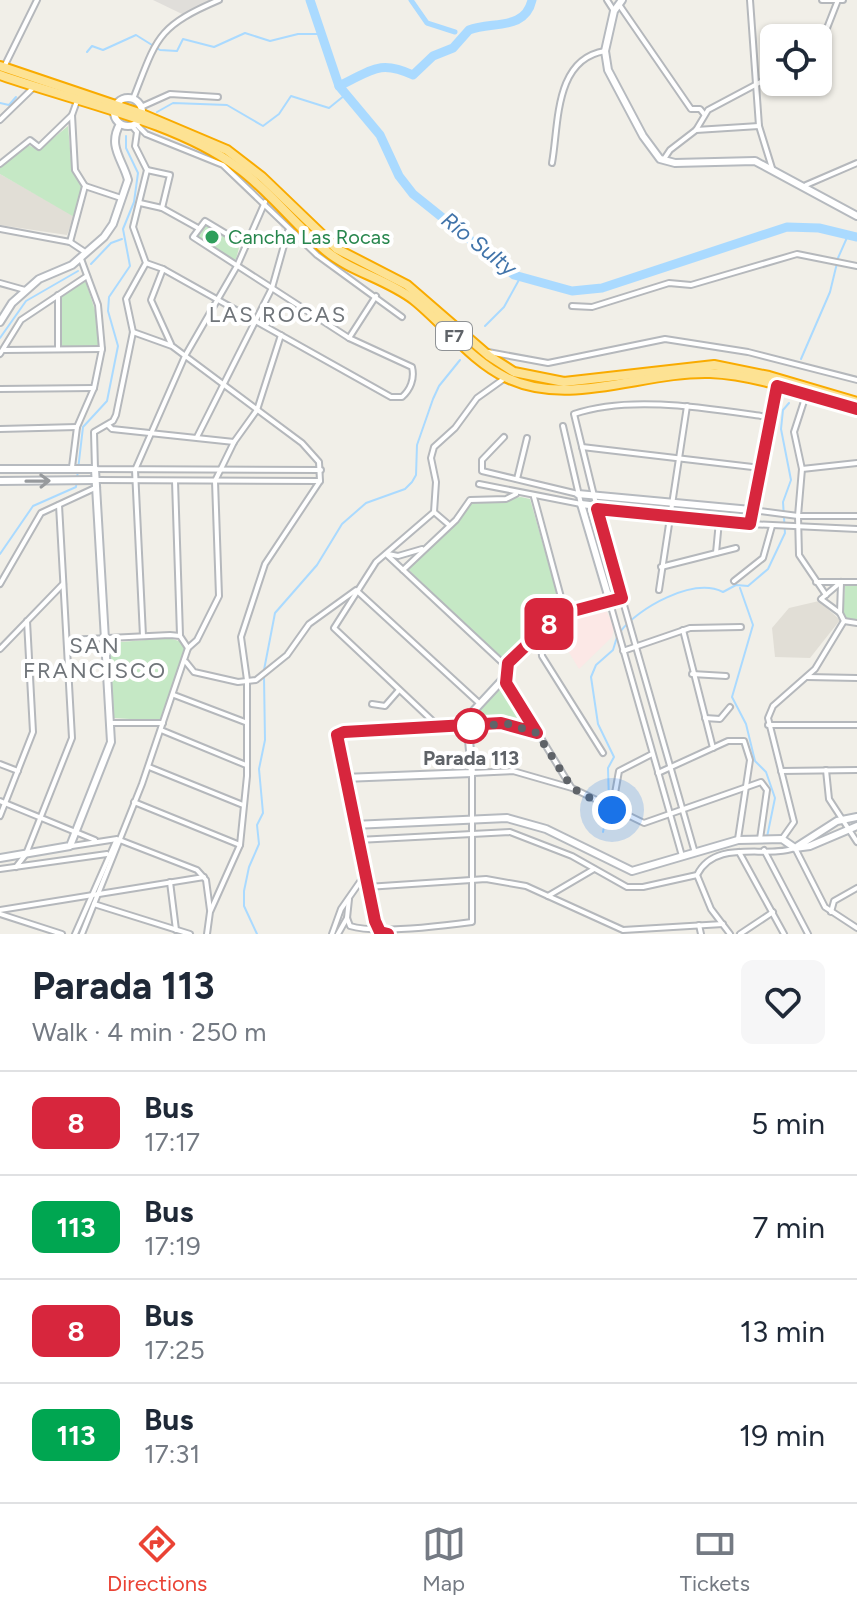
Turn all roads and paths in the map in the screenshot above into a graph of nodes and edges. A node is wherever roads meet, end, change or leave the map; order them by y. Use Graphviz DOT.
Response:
graph roads {
  1 [pos="37,0"];
  2 [pos="219,0"];
  3 [pos="607,0"];
  4 [pos="750,0"];
  5 [pos="822,0"];
  6 [pos="840,0"];
  7 [pos="619,6"];
  8 [pos="831,24"];
  9 [pos="605,51"];
  10 [pos="1,69"];
  11 [pos="760,82"];
  12 [pos="756,84"];
  13 [pos="34,87"];
  14 [pos="218,97"];
  15 [pos="133,99"];
  16 [pos="77,101"];
  17 [pos="115,109"];
  18 [pos="704,114"];
  19 [pos="72,115"];
  20 [pos="138,118"];
  21 [pos="0,120"];
  22 [pos="120,124"];
  23 [pos="759,126"];
  24 [pos="696,130"];
  25 [pos="663,161"];
  26 [pos="552,163"];
  27 [pos="857,163"];
  28 [pos="0,164"];
  29 [pos="772,168"];
  30 [pos="147,170"];
  31 [pos="806,185"];
  32 [pos="85,186"];
  33 [pos="124,199"];
  34 [pos="265,202"];
  35 [pos="140,203"];
  36 [pos="162,208"];
  37 [pos="857,216"];
  38 [pos="198,228"];
  39 [pos="0,229"];
  40 [pos="288,231"];
  41 [pos="70,242"];
  42 [pos="245,245"];
  43 [pos="84,256"];
  44 [pos="146,263"];
  45 [pos="237,266"];
  46 [pos="857,266"];
  47 [pos="163,269"];
  48 [pos="87,276"];
  49 [pos="0,283"];
  50 [pos="272,288"];
  51 [pos="25,290"];
  52 [pos="58,295"];
  53 [pos="376,296"];
  54 [pos="218,300"];
  55 [pos="572,306"];
  56 [pos="402,317"];
  57 [pos="255,320"];
  58 [pos="0,322"];
  59 [pos="133,332"];
  60 [pos="281,335"];
  61 [pos="349,338"];
  62 [pos="172,346"];
  63 [pos="58,349"];
  64 [pos="102,349"];
  65 [pos="484,351"];
  66 [pos="2,352"];
  67 [pos="185,356"];
  68 [pos="505,378"];
  69 [pos="857,380"];
  70 [pos="223,384"];
  71 [pos="777,386"];
  72 [pos="94,388"];
  73 [pos="0,389"];
  74 [pos="806,395"];
  75 [pos="857,402"];
  76 [pos="687,406"];
  77 [pos="857,409"];
  78 [pos="257,410"];
  79 [pos="761,416"];
  80 [pos="108,425"];
  81 [pos="563,426"];
  82 [pos="77,427"];
  83 [pos="0,429"];
  84 [pos="153,434"];
  85 [pos="197,437"];
  86 [pos="504,437"];
  87 [pos="527,438"];
  88 [pos="234,442"];
  89 [pos="582,447"];
  90 [pos="679,457"];
  91 [pos="857,463"];
  92 [pos="77,468"];
  93 [pos="761,468"];
  94 [pos="0,469"];
  95 [pos="95,469"];
  96 [pos="802,469"];
  97 [pos="135,470"];
  98 [pos="219,470"];
  99 [pos="321,470"];
  100 [pos="517,479"];
  101 [pos="75,480"];
  102 [pos="0,481"];
  103 [pos="136,481"];
  104 [pos="175,481"];
  105 [pos="215,481"];
  106 [pos="320,481"];
  107 [pos="96,484"];
  108 [pos="479,484"];
  109 [pos="518,493"];
  110 [pos="578,494"];
  111 [pos="595,496"];
  112 [pos="534,497"];
  113 [pos="670,503"];
  114 [pos="581,504"];
  115 [pos="59,505"];
  116 [pos="597,509"];
  117 [pos="751,510"];
  118 [pos="434,512"];
  119 [pos="668,515"];
  120 [pos="798,516"];
  121 [pos="857,516"];
  122 [pos="719,521"];
  123 [pos="450,524"];
  124 [pos="750,524"];
  125 [pos="772,526"];
  126 [pos="799,529"];
  127 [pos="857,529"];
  128 [pos="425,548"];
  129 [pos="736,548"];
  130 [pos="716,553"];
  131 [pos="385,554"];
  132 [pos="661,567"];
  133 [pos="403,570"];
  134 [pos="734,581"];
  135 [pos="816,582"];
  136 [pos="841,582"];
  137 [pos="857,582"];
  138 [pos="0,584"];
  139 [pos="63,584"];
  140 [pos="356,590"];
  141 [pos="659,590"];
  142 [pos="826,595"];
  143 [pos="622,598"];
  144 [pos="610,602"];
  145 [pos="565,612"];
  146 [pos="840,613"];
  147 [pos="27,621"];
  148 [pos="844,621"];
  149 [pos="857,623"];
  150 [pos="741,627"];
  151 [pos="683,630"];
  152 [pos="540,634"];
  153 [pos="143,636"];
  154 [pos="180,636"];
  155 [pos="105,638"];
  156 [pos="67,640"];
  157 [pos="635,647"];
  158 [pos="188,648"];
  159 [pos="0,649"];
  160 [pos="623,651"];
  161 [pos="185,660"];
  162 [pos="507,667"];
  163 [pos="692,674"];
  164 [pos="726,676"];
  165 [pos="806,676"];
  166 [pos="505,677"];
  167 [pos="857,678"];
  168 [pos="247,680"];
  169 [pos="399,690"];
  170 [pos="174,695"];
  171 [pos="479,703"];
  172 [pos="372,704"];
  173 [pos="730,707"];
  174 [pos="705,718"];
  175 [pos="245,722"];
  176 [pos="110,723"];
  177 [pos="163,723"];
  178 [pos="768,725"];
  179 [pos="857,725"];
  180 [pos="438,726"];
  181 [pos="468,726"];
  182 [pos="161,730"];
  183 [pos="537,733"];
  184 [pos="713,748"];
  185 [pos="603,753"];
  186 [pos="653,753"];
  187 [pos="0,764"];
  188 [pos="246,765"];
  189 [pos="148,766"];
  190 [pos="670,768"];
  191 [pos="826,770"];
  192 [pos="857,770"];
  193 [pos="18,771"];
  194 [pos="781,771"];
  195 [pos="472,773"];
  196 [pos="658,773"];
  197 [pos="343,778"];
  198 [pos="746,786"];
  199 [pos="572,788"];
  200 [pos="3,802"];
  201 [pos="134,802"];
  202 [pos="243,805"];
  203 [pos="612,810"];
  204 [pos="682,812"];
  205 [pos="0,816"];
  206 [pos="472,817"];
  207 [pos="670,817"];
  208 [pos="857,817"];
  209 [pos="40,818"];
  210 [pos="842,819"];
  211 [pos="353,825"];
  212 [pos="857,826"];
  213 [pos="849,829"];
  214 [pos="76,832"];
  215 [pos="471,832"];
  216 [pos="117,839"];
  217 [pos="760,839"];
  218 [pos="782,839"];
  219 [pos="356,840"];
  220 [pos="738,840"];
  221 [pos="97,841"];
  222 [pos="857,842"];
  223 [pos="240,845"];
  224 [pos="70,846"];
  225 [pos="795,848"];
  226 [pos="764,850"];
  227 [pos="739,852"];
  228 [pos="26,854"];
  229 [pos="107,854"];
  230 [pos="696,854"];
  231 [pos="0,858"];
  232 [pos="683,859"];
  233 [pos="16,867"];
  234 [pos="0,869"];
  235 [pos="594,869"];
  236 [pos="697,875"];
  237 [pos="364,876"];
  238 [pos="204,877"];
  239 [pos="472,879"];
  240 [pos="170,882"];
  241 [pos="367,887"];
  242 [pos="857,888"];
  243 [pos="98,894"];
  244 [pos="91,895"];
  245 [pos="548,896"];
  246 [pos="349,899"];
  247 [pos="94,904"];
  248 [pos="0,912"];
  249 [pos="210,912"];
  250 [pos="773,912"];
  251 [pos="831,912"];
  252 [pos="347,918"];
  253 [pos="723,924"];
  254 [pos="699,925"];
  255 [pos="857,928"];
  256 [pos="176,930"];
  257 [pos="380,932"];
  258 [pos="62,934"];
  259 [pos="75,934"];
  260 [pos="82,934"];
  261 [pos="190,934"];
  262 [pos="207,934"];
  263 [pos="335,934"];
  264 [pos="388,934"];
  265 [pos="701,934"];
  266 [pos="730,934"];
  267 [pos="740,934"];
  268 [pos="784,934"];
  269 [pos="808,934"];
  1 -- 10 [label="street"];
  2 -- 15 [label="street"];
  3 -- 7 [label="street"];
  4 -- 12 [label="street"];
  5 -- 6 [label="street"];
  6 -- 8 [label="street"];
  7 -- 9 [label="street"];
  7 -- 18 [label="street"];
  9 -- 25 [label="street"];
  9 -- 26 [label="street"];
  10 -- 13 [label="highway, F7"];
  10 -- 17 [label="highway, F7"];
  11 -- 12 [label="street"];
  12 -- 18 [label="street"];
  12 -- 23 [label="street"];
  13 -- 16 [label="highway, F7"];
  13 -- 21 [label="street"];
  14 -- 20 [label="street"];
  15 -- 17 [label="street"];
  15 -- 20 [label="street"];
  16 -- 17 [label="highway, F7"];
  16 -- 19 [label="street"];
  17 -- 20 [label="highway, F7"];
  17 -- 22 [label="street"];
  18 -- 24 [label="street"];
  19 -- 28 [label="street"];
  19 -- 32 [label="street"];
  20 -- 22 [label="street"];
  20 -- 30 [label="street"];
  20 -- 34 [label="street"];
  20 -- 65 [label="highway, F7"];
  20 -- 68 [label="highway, F7"];
  22 -- 33 [label="street"];
  23 -- 24 [label="street"];
  23 -- 29 [label="street"];
  24 -- 25 [label="street"];
  25 -- 29 [label="street"];
  27 -- 31 [label="street"];
  29 -- 31 [label="street"];
  30 -- 35 [label="street"];
  30 -- 36 [label="street"];
  31 -- 37 [label="street"];
  32 -- 33 [label="street"];
  32 -- 41 [label="street"];
  33 -- 43 [label="street"];
  34 -- 40 [label="street"];
  34 -- 42 [label="street"];
  35 -- 36 [label="street"];
  35 -- 44 [label="street"];
  36 -- 38 [label="street"];
  38 -- 42 [label="street"];
  38 -- 45 [label="street"];
  39 -- 41 [label="street"];
  40 -- 50 [label="street"];
  40 -- 53 [label="street"];
  41 -- 43 [label="street"];
  42 -- 45 [label="street"];
  43 -- 48 [label="street"];
  43 -- 51 [label="street"];
  44 -- 47 [label="street"];
  44 -- 59 [label="street"];
  45 -- 50 [label="street"];
  45 -- 54 [label="street"];
  46 -- 55 [label="street"];
  47 -- 54 [label="street"];
  47 -- 62 [label="street"];
  48 -- 52 [label="street"];
  48 -- 64 [label="street"];
  49 -- 51 [label="street"];
  50 -- 57 [label="street"];
  50 -- 61 [label="street"];
  51 -- 58 [label="street"];
  52 -- 63 [label="street"];
  52 -- 66 [label="street"];
  53 -- 56 [label="street"];
  53 -- 61 [label="street"];
  54 -- 57 [label="street"];
  54 -- 67 [label="street"];
  57 -- 60 [label="street"];
  57 -- 70 [label="street"];
  59 -- 62 [label="street"];
  59 -- 80 [label="street"];
  60 -- 61 [label="street"];
  60 -- 78 [label="street"];
  62 -- 67 [label="street"];
  63 -- 64 [label="street"];
  63 -- 66 [label="street"];
  64 -- 72 [label="street"];
  65 -- 69 [label="street"];
  65 -- 75 [label="highway, F7"];
  67 -- 70 [label="street"];
  67 -- 84 [label="street"];
  68 -- 71 [label="highway, F7"];
  68 -- 118 [label="street"];
  70 -- 78 [label="street"];
  70 -- 85 [label="street"];
  71 -- 74 [label="highway, F7"];
  71 -- 93 [label="street"];
  72 -- 73 [label="street"];
  72 -- 82 [label="street"];
  74 -- 77 [label="highway, F7"];
  74 -- 96 [label="street"];
  76 -- 79 [label="street"];
  76 -- 89 [label="street"];
  76 -- 90 [label="street"];
  78 -- 88 [label="street"];
  78 -- 99 [label="street"];
  80 -- 84 [label="street"];
  80 -- 95 [label="street"];
  81 -- 110 [label="street"];
  82 -- 83 [label="street"];
  82 -- 92 [label="street"];
  84 -- 85 [label="street"];
  84 -- 97 [label="street"];
  85 -- 88 [label="street"];
  86 -- 100 [label="street"];
  87 -- 100 [label="street"];
  88 -- 98 [label="street"];
  89 -- 90 [label="street"];
  89 -- 111 [label="street"];
  90 -- 93 [label="street"];
  90 -- 113 [label="street"];
  91 -- 96 [label="street"];
  92 -- 94 [label="street"];
  92 -- 95 [label="street"];
  92 -- 101 [label="street"];
  93 -- 117 [label="street"];
  95 -- 97 [label="street"];
  95 -- 107 [label="street"];
  96 -- 120 [label="street"];
  97 -- 98 [label="street"];
  97 -- 103 [label="street"];
  98 -- 99 [label="street"];
  98 -- 105 [label="street"];
  99 -- 106 [label="street"];
  100 -- 110 [label="street"];
  102 -- 101 [label="street, one-way"];
  101 -- 107 [label="street"];
  103 -- 104 [label="street"];
  103 -- 107 [label="street"];
  103 -- 153 [label="street"];
  104 -- 105 [label="street"];
  104 -- 154 [label="street"];
  105 -- 106 [label="street"];
  105 -- 158 [label="street"];
  106 -- 168 [label="street"];
  107 -- 115 [label="street"];
  107 -- 155 [label="street"];
  108 -- 109 [label="street"];
  109 -- 112 [label="street"];
  109 -- 123 [label="street"];
  110 -- 111 [label="street"];
  110 -- 114 [label="street"];
  111 -- 113 [label="street"];
  111 -- 116 [label="street"];
  112 -- 114 [label="street"];
  112 -- 145 [label="street"];
  113 -- 117 [label="street"];
  113 -- 119 [label="street"];
  114 -- 116 [label="street"];
  114 -- 144 [label="street"];
  115 -- 138 [label="street"];
  115 -- 139 [label="street"];
  116 -- 119 [label="street"];
  116 -- 143 [label="street"];
  117 -- 120 [label="street"];
  117 -- 124 [label="street"];
  118 -- 123 [label="street"];
  118 -- 131 [label="street"];
  119 -- 122 [label="street"];
  119 -- 132 [label="street"];
  120 -- 121 [label="street"];
  120 -- 126 [label="street"];
  122 -- 124 [label="street"];
  122 -- 130 [label="street"];
  123 -- 128 [label="street"];
  124 -- 125 [label="street"];
  125 -- 126 [label="street"];
  125 -- 134 [label="street"];
  126 -- 127 [label="street"];
  126 -- 135 [label="street"];
  128 -- 131 [label="street"];
  128 -- 133 [label="street"];
  129 -- 130 [label="street"];
  130 -- 132 [label="street"];
  131 -- 133 [label="street"];
  131 -- 140 [label="street"];
  132 -- 141 [label="street"];
  133 -- 162 [label="street"];
  135 -- 136 [label="street"];
  135 -- 142 [label="street"];
  136 -- 137 [label="street"];
  136 -- 142 [label="street"];
  136 -- 146 [label="street"];
  139 -- 147 [label="street"];
  139 -- 156 [label="street"];
  140 -- 168 [label="street"];
  140 -- 169 [label="street"];
  140 -- 171 [label="street"];
  142 -- 146 [label="street"];
  143 -- 144 [label="street"];
  143 -- 157 [label="street"];
  144 -- 145 [label="street"];
  144 -- 160 [label="street"];
  145 -- 152 [label="street"];
  146 -- 148 [label="street"];
  147 -- 159 [label="street"];
  147 -- 193 [label="street"];
  148 -- 149 [label="street"];
  148 -- 165 [label="street"];
  150 -- 151 [label="street"];
  151 -- 157 [label="street"];
  151 -- 163 [label="street"];
  152 -- 162 [label="street"];
  152 -- 185 [label="street"];
  153 -- 154 [label="street"];
  153 -- 155 [label="street"];
  154 -- 158 [label="street"];
  155 -- 156 [label="street"];
  155 -- 176 [label="street"];
  156 -- 209 [label="street"];
  157 -- 160 [label="street"];
  157 -- 190 [label="street"];
  158 -- 161 [label="street"];
  160 -- 186 [label="street"];
  161 -- 168 [label="street"];
  161 -- 170 [label="street"];
  162 -- 166 [label="street"];
  163 -- 164 [label="street"];
  163 -- 174 [label="street"];
  165 -- 167 [label="street"];
  165 -- 178 [label="street"];
  166 -- 171 [label="street"];
  166 -- 183 [label="street"];
  168 -- 175 [label="street"];
  169 -- 172 [label="street"];
  169 -- 180 [label="street"];
  170 -- 175 [label="street"];
  170 -- 177 [label="street"];
  171 -- 181 [label="street"];
  173 -- 174 [label="street"];
  174 -- 184 [label="street"];
  175 -- 188 [label="street"];
  176 -- 177 [label="street"];
  176 -- 214 [label="street"];
  177 -- 182 [label="street"];
  178 -- 179 [label="street"];
  178 -- 194 [label="street"];
  180 -- 181 [label="street"];
  180 -- 197 [label="street"];
  181 -- 183 [label="street"];
  181 -- 195 [label="street"];
  182 -- 188 [label="street"];
  182 -- 189 [label="street"];
  183 -- 199 [label="street"];
  184 -- 190 [label="street"];
  184 -- 198 [label="street"];
  186 -- 196 [label="street"];
  186 -- 203 [label="street"];
  187 -- 193 [label="street"];
  188 -- 202 [label="street"];
  189 -- 201 [label="street"];
  189 -- 202 [label="street"];
  190 -- 196 [label="street"];
  190 -- 204 [label="street"];
  191 -- 192 [label="street"];
  191 -- 194 [label="street"];
  191 -- 210 [label="street"];
  193 -- 200 [label="street"];
  194 -- 218 [label="street"];
  195 -- 197 [label="street"];
  195 -- 199 [label="street"];
  195 -- 206 [label="street"];
  196 -- 207 [label="street"];
  197 -- 211 [label="street"];
  198 -- 204 [label="street"];
  198 -- 217 [label="street"];
  198 -- 220 [label="street"];
  199 -- 203 [label="street"];
  200 -- 205 [label="street"];
  200 -- 209 [label="street"];
  201 -- 216 [label="street"];
  201 -- 223 [label="street"];
  202 -- 223 [label="street"];
  203 -- 207 [label="street"];
  204 -- 207 [label="street"];
  204 -- 230 [label="street"];
  206 -- 211 [label="street"];
  206 -- 215 [label="street"];
  206 -- 232 [label="street"];
  207 -- 232 [label="street"];
  208 -- 210 [label="street"];
  209 -- 214 [label="street"];
  209 -- 228 [label="street"];
  210 -- 213 [label="street"];
  210 -- 225 [label="street"];
  211 -- 219 [label="street"];
  212 -- 213 [label="street"];
  213 -- 222 [label="street"];
  213 -- 225 [label="street"];
  214 -- 221 [label="street"];
  214 -- 224 [label="street"];
  215 -- 219 [label="street"];
  215 -- 235 [label="street"];
  215 -- 239 [label="street"];
  216 -- 221 [label="street"];
  216 -- 229 [label="street"];
  216 -- 238 [label="street"];
  216 -- 243 [label="street"];
  217 -- 218 [label="street"];
  217 -- 220 [label="street"];
  218 -- 225 [label="street"];
  219 -- 237 [label="street"];
  220 -- 230 [label="street"];
  221 -- 224 [label="street"];
  223 -- 249 [label="street"];
  224 -- 228 [label="street"];
  225 -- 226 [label="street"];
  225 -- 251 [label="street"];
  226 -- 227 [label="street"];
  226 -- 269 [label="street"];
  227 -- 236 [label="street"];
  227 -- 250 [label="street"];
  228 -- 231 [label="street"];
  228 -- 233 [label="street"];
  229 -- 233 [label="street"];
  229 -- 244 [label="street"];
  230 -- 232 [label="street"];
  233 -- 234 [label="street"];
  235 -- 236 [label="street"];
  235 -- 245 [label="street"];
  236 -- 253 [label="street"];
  237 -- 241 [label="street"];
  237 -- 246 [label="street"];
  238 -- 240 [label="street"];
  238 -- 249 [label="street"];
  239 -- 241 [label="street"];
  239 -- 245 [label="street"];
  239 -- 257 [label="street"];
  240 -- 243 [label="street"];
  240 -- 256 [label="street"];
  241 -- 257 [label="street"];
  242 -- 251 [label="street"];
  243 -- 244 [label="street"];
  243 -- 247 [label="street"];
  244 -- 248 [label="street"];
  244 -- 259 [label="street"];
  245 -- 254 [label="street"];
  246 -- 252 [label="street"];
  246 -- 263 [label="street"];
  247 -- 256 [label="street"];
  247 -- 260 [label="street"];
  248 -- 258 [label="street"];
  249 -- 262 [label="street"];
  250 -- 267 [label="street"];
  250 -- 268 [label="street"];
  251 -- 255 [label="street"];
  252 -- 257 [label="street"];
  252 -- 263 [label="street"];
  253 -- 254 [label="street"];
  253 -- 266 [label="street"];
  254 -- 265 [label="street"];
  256 -- 261 [label="street"];
  257 -- 264 [label="street"];
}
